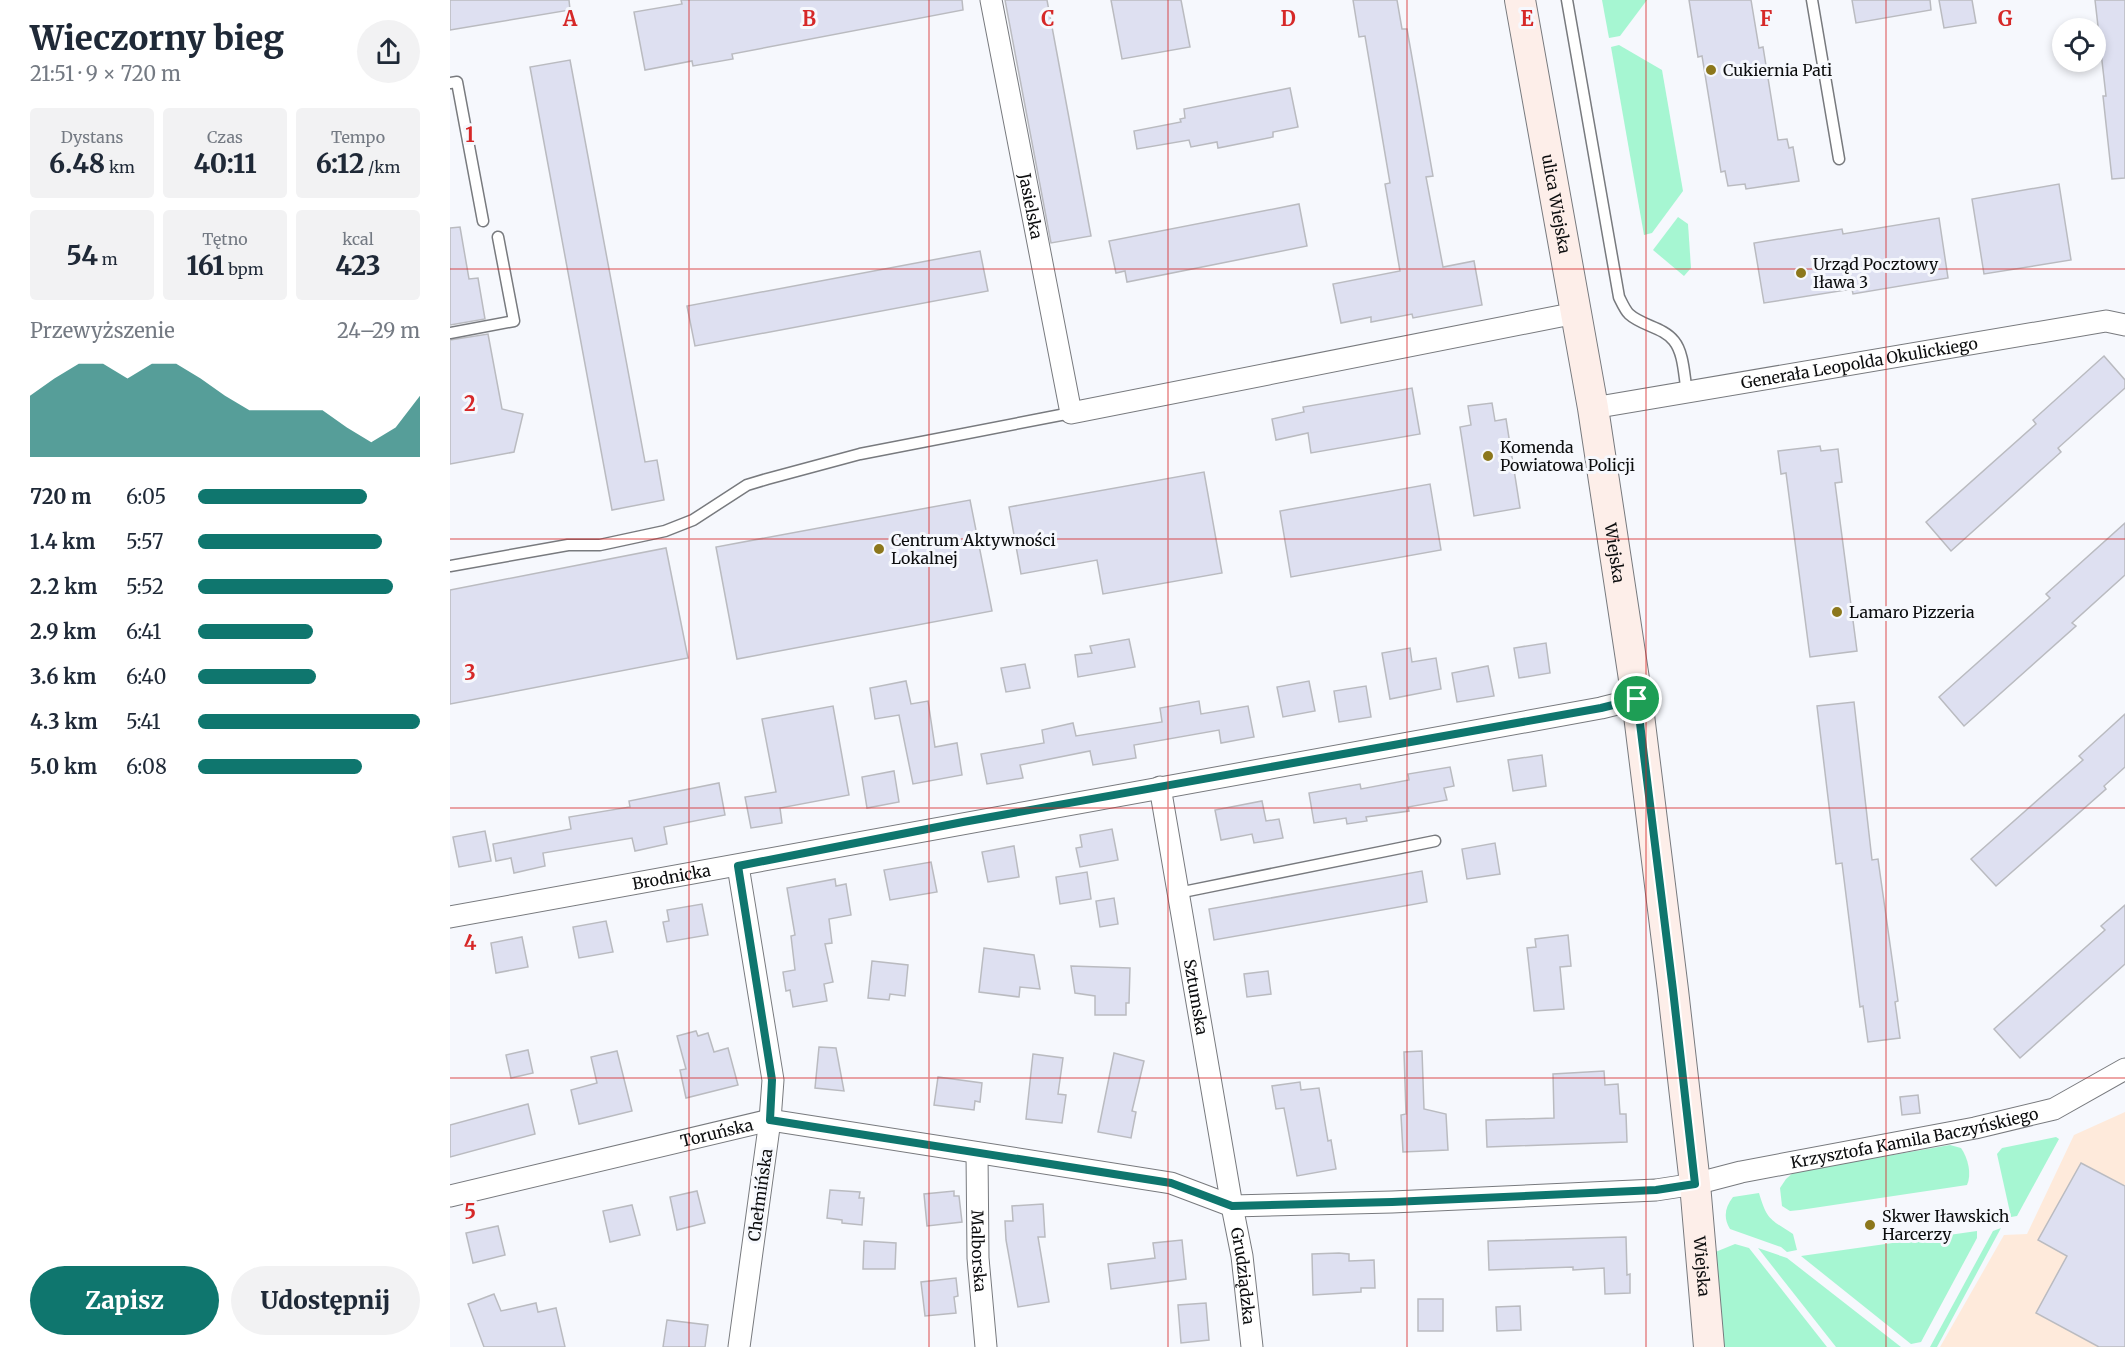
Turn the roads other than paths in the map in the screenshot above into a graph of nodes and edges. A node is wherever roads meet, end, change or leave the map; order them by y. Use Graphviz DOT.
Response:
graph roads {
  1 [pos="991,0"];
  2 [pos="1520,0"];
  3 [pos="1567,0"];
  4 [pos="1812,0"];
  5 [pos="450,83"];
  6 [pos="1839,159"];
  7 [pos="483,221"];
  8 [pos="498,237"];
  9 [pos="1576,313"];
  10 [pos="2125,325"];
  11 [pos="450,333"];
  12 [pos="1686,392"];
  13 [pos="1593,408"];
  14 [pos="1071,413"];
  15 [pos="450,566"];
  16 [pos="1637,699"];
  17 [pos="1160,787"];
  18 [pos="1435,841"];
  19 [pos="738,866"];
  20 [pos="1178,892"];
  21 [pos="450,917"];
  22 [pos="2125,1069"];
  23 [pos="770,1120"];
  24 [pos="977,1153"];
  25 [pos="1695,1184"];
  26 [pos="450,1196"];
  27 [pos="1232,1206"];
  28 [pos="739,1347"];
  29 [pos="986,1347"];
  30 [pos="1252,1347"];
  31 [pos="1709,1347"];
  1 -- 14 [label="street, Jasielska"];
  2 -- 9 [label="street, ulica Wiejska"];
  3 -- 12 [label="lane"];
  4 -- 6 [label="lane"];
  5 -- 7 [label="lane"];
  8 -- 11 [label="lane"];
  9 -- 13 [label="street, ulica Wiejska"];
  9 -- 14 [label="street"];
  10 -- 12 [label="street, Generała Leopolda Okulickiego"];
  12 -- 13 [label="street, Generała Leopolda Okulickiego"];
  13 -- 16 [label="street, Wiejska"];
  14 -- 15 [label="lane"];
  16 -- 17 [label="street, Brodnicka"];
  16 -- 25 [label="street, Wiejska"];
  17 -- 19 [label="street, Brodnicka"];
  17 -- 20 [label="street, Sztumska"];
  18 -- 20 [label="lane"];
  19 -- 21 [label="street, Brodnicka"];
  19 -- 23 [label="street, Chełmińska"];
  20 -- 27 [label="street, Sztumska"];
  22 -- 25 [label="street, Krzysztofa Kamila Baczyńskiego"];
  23 -- 24 [label="street, Toruńska"];
  23 -- 26 [label="street, Toruńska"];
  23 -- 28 [label="street, Chełmińska"];
  24 -- 27 [label="street, Toruńska"];
  24 -- 29 [label="street, Malborska"];
  25 -- 27 [label="street, Krzysztofa Kamila Baczyńskiego"];
  25 -- 31 [label="street, Wiejska"];
  27 -- 30 [label="street, Grudziądzka"];
}
